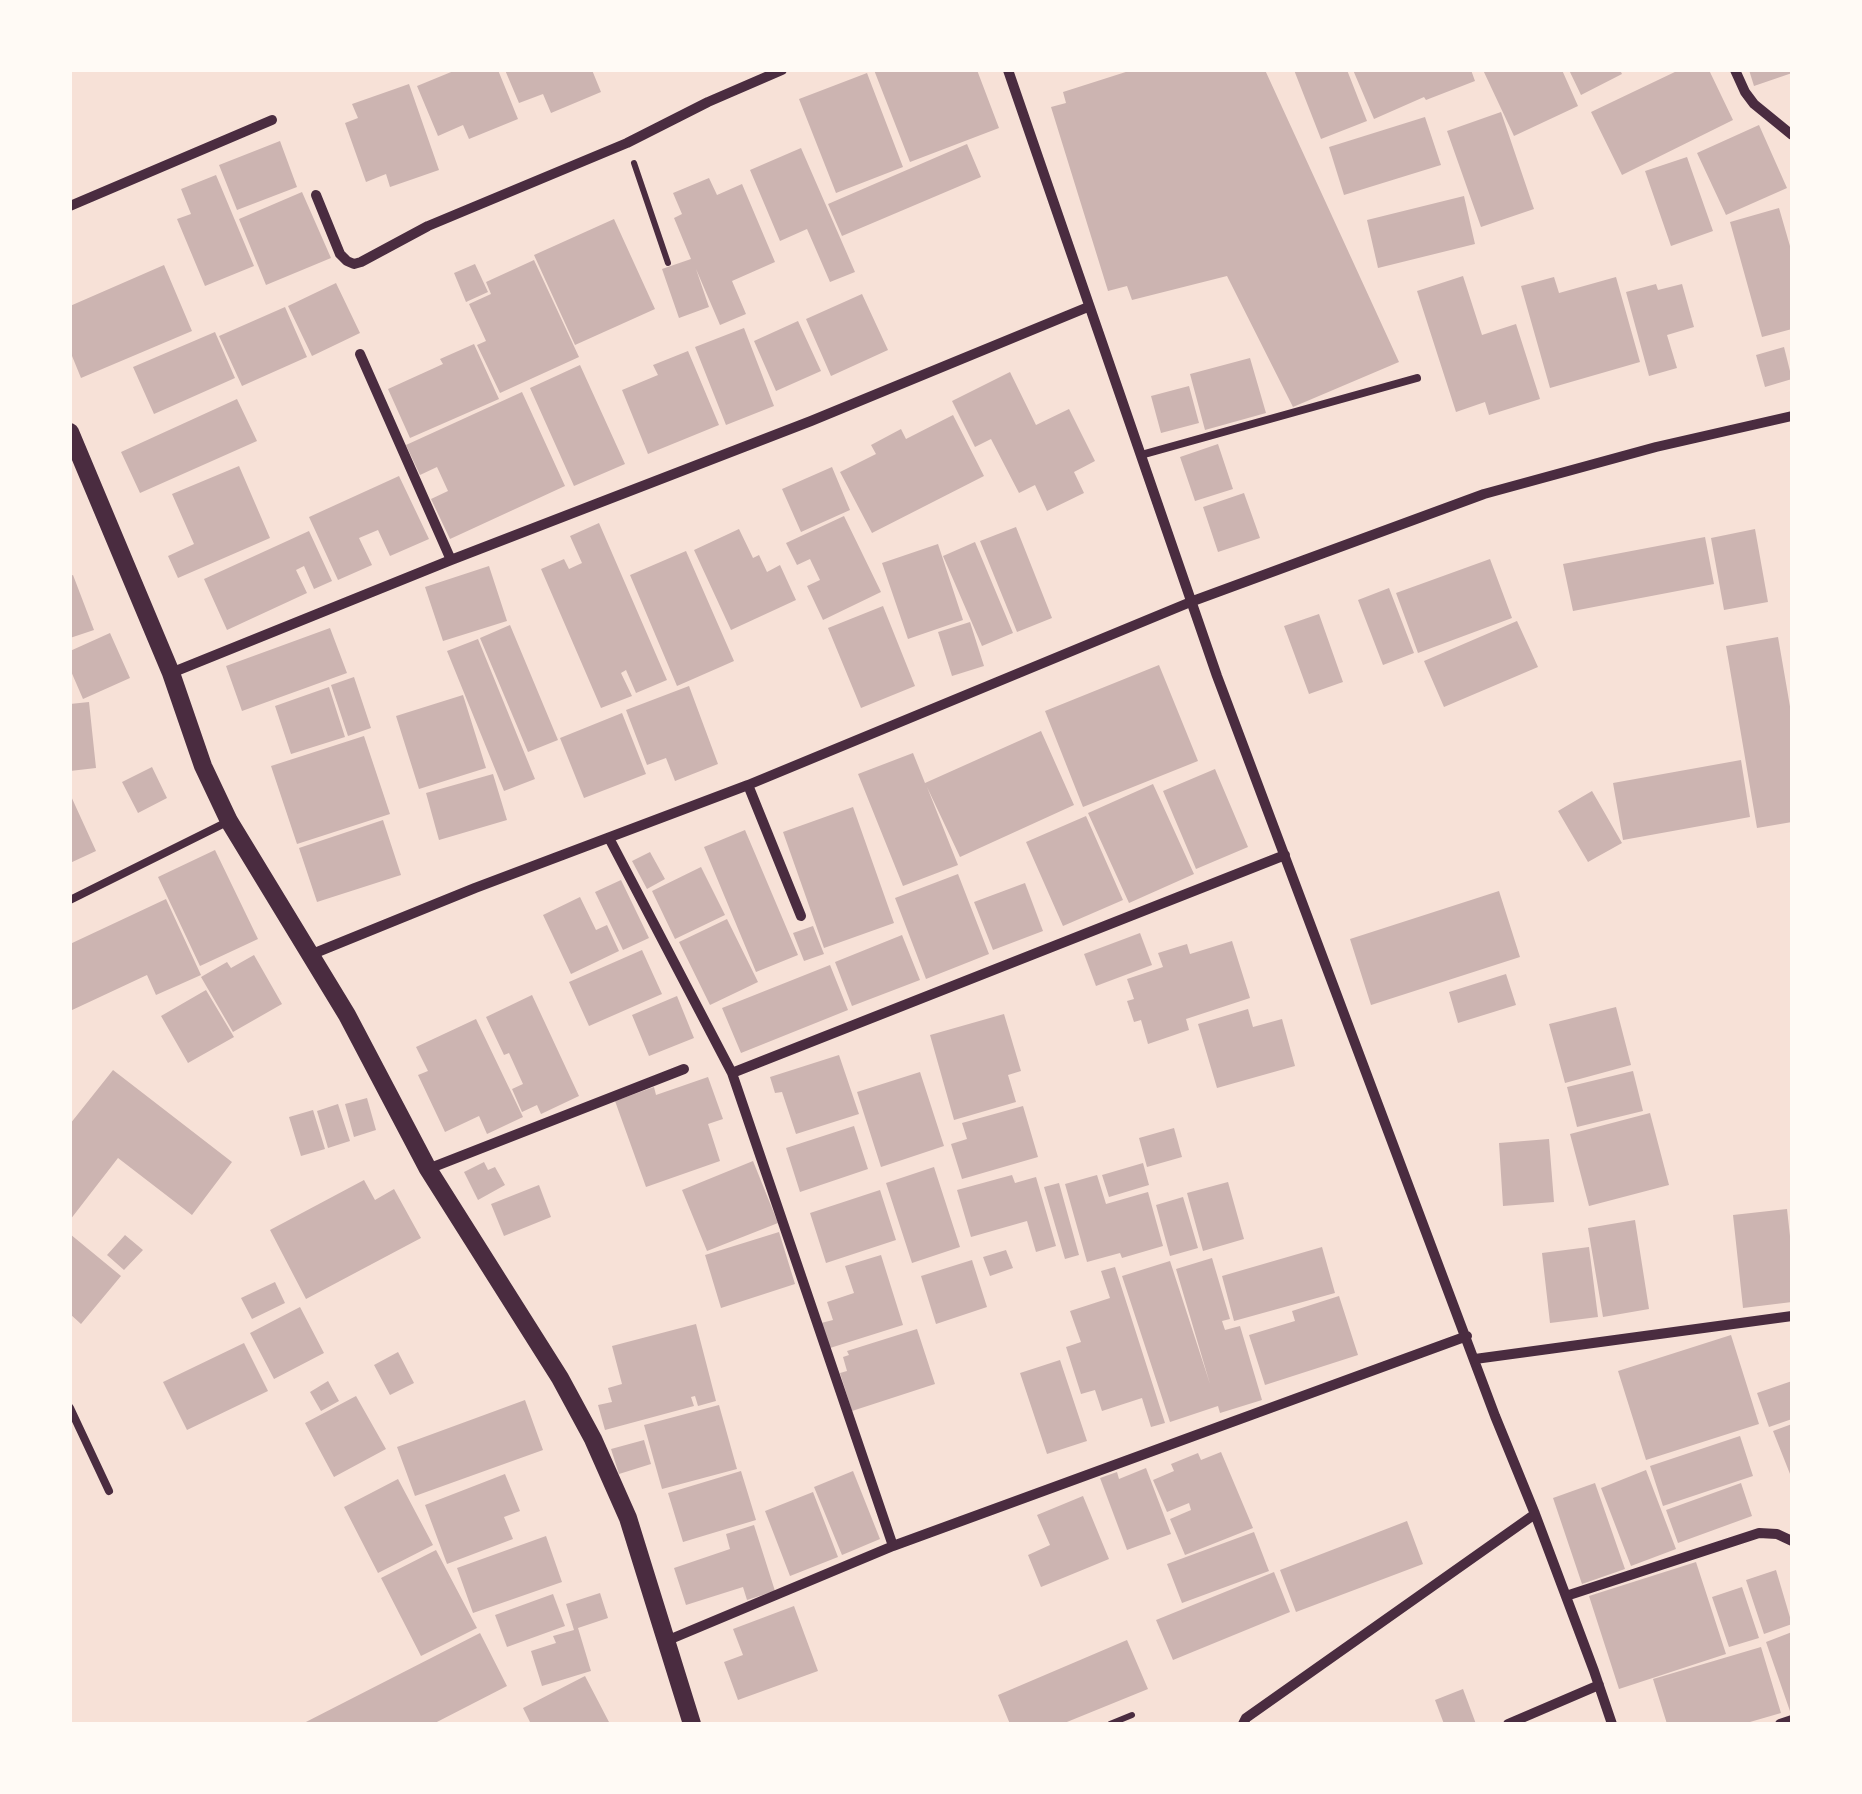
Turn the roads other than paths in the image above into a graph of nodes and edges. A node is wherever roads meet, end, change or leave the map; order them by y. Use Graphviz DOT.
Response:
graph roads {
  1 [pos="782,70"];
  2 [pos="1008,70"];
  3 [pos="1735,70"];
  4 [pos="272,120"];
  5 [pos="1792,135"];
  6 [pos="316,195"];
  7 [pos="70,206"];
  8 [pos="1088,307"];
  9 [pos="360,354"];
  10 [pos="1417,378"];
  11 [pos="1792,416"];
  12 [pos="70,432"];
  13 [pos="1141,455"];
  14 [pos="451,560"];
  15 [pos="1193,601"];
  16 [pos="171,673"];
  17 [pos="748,785"];
  18 [pos="229,821"];
  19 [pos="609,838"];
  20 [pos="1285,855"];
  21 [pos="70,900"];
  22 [pos="802,916"];
  23 [pos="310,955"];
  24 [pos="684,1070"];
  25 [pos="732,1073"];
  26 [pos="428,1168"];
  27 [pos="1792,1316"];
  28 [pos="1467,1336"];
  29 [pos="1476,1359"];
  30 [pos="70,1408"];
  31 [pos="110,1492"];
  32 [pos="1535,1514"];
  33 [pos="1792,1541"];
  34 [pos="893,1546"];
  35 [pos="1566,1596"];
  36 [pos="666,1641"];
  37 [pos="1598,1685"];
  38 [pos="1792,1720"];
  39 [pos="692,1724"];
  40 [pos="1243,1724"];
  41 [pos="1508,1724"];
  42 [pos="1612,1724"];
  43 [pos="1780,1724"];
  1 -- 6 [label="street"];
  2 -- 8 [label="street"];
  3 -- 5 [label="street"];
  4 -- 7 [label="street"];
  8 -- 13 [label="street"];
  8 -- 14 [label="street"];
  9 -- 14 [label="street"];
  10 -- 13 [label="lane"];
  11 -- 15 [label="street"];
  12 -- 16 [label="street"];
  13 -- 15 [label="street"];
  14 -- 16 [label="street"];
  15 -- 17 [label="street"];
  15 -- 20 [label="street"];
  16 -- 18 [label="street"];
  17 -- 19 [label="street"];
  17 -- 22 [label="street"];
  18 -- 21 [label="lane"];
  18 -- 23 [label="street"];
  19 -- 23 [label="street"];
  19 -- 25 [label="street"];
  20 -- 25 [label="street"];
  20 -- 28 [label="street"];
  23 -- 26 [label="street"];
  24 -- 26 [label="street"];
  25 -- 34 [label="street"];
  26 -- 36 [label="street"];
  27 -- 29 [label="street"];
  28 -- 29 [label="street"];
  28 -- 34 [label="street"];
  29 -- 32 [label="street"];
  30 -- 31 [label="lane"];
  32 -- 35 [label="street"];
  32 -- 40 [label="street"];
  33 -- 35 [label="street"];
  34 -- 36 [label="street"];
  35 -- 37 [label="street"];
  36 -- 39 [label="street"];
  37 -- 41 [label="street"];
  37 -- 42 [label="street"];
  38 -- 43 [label="street"];
}
